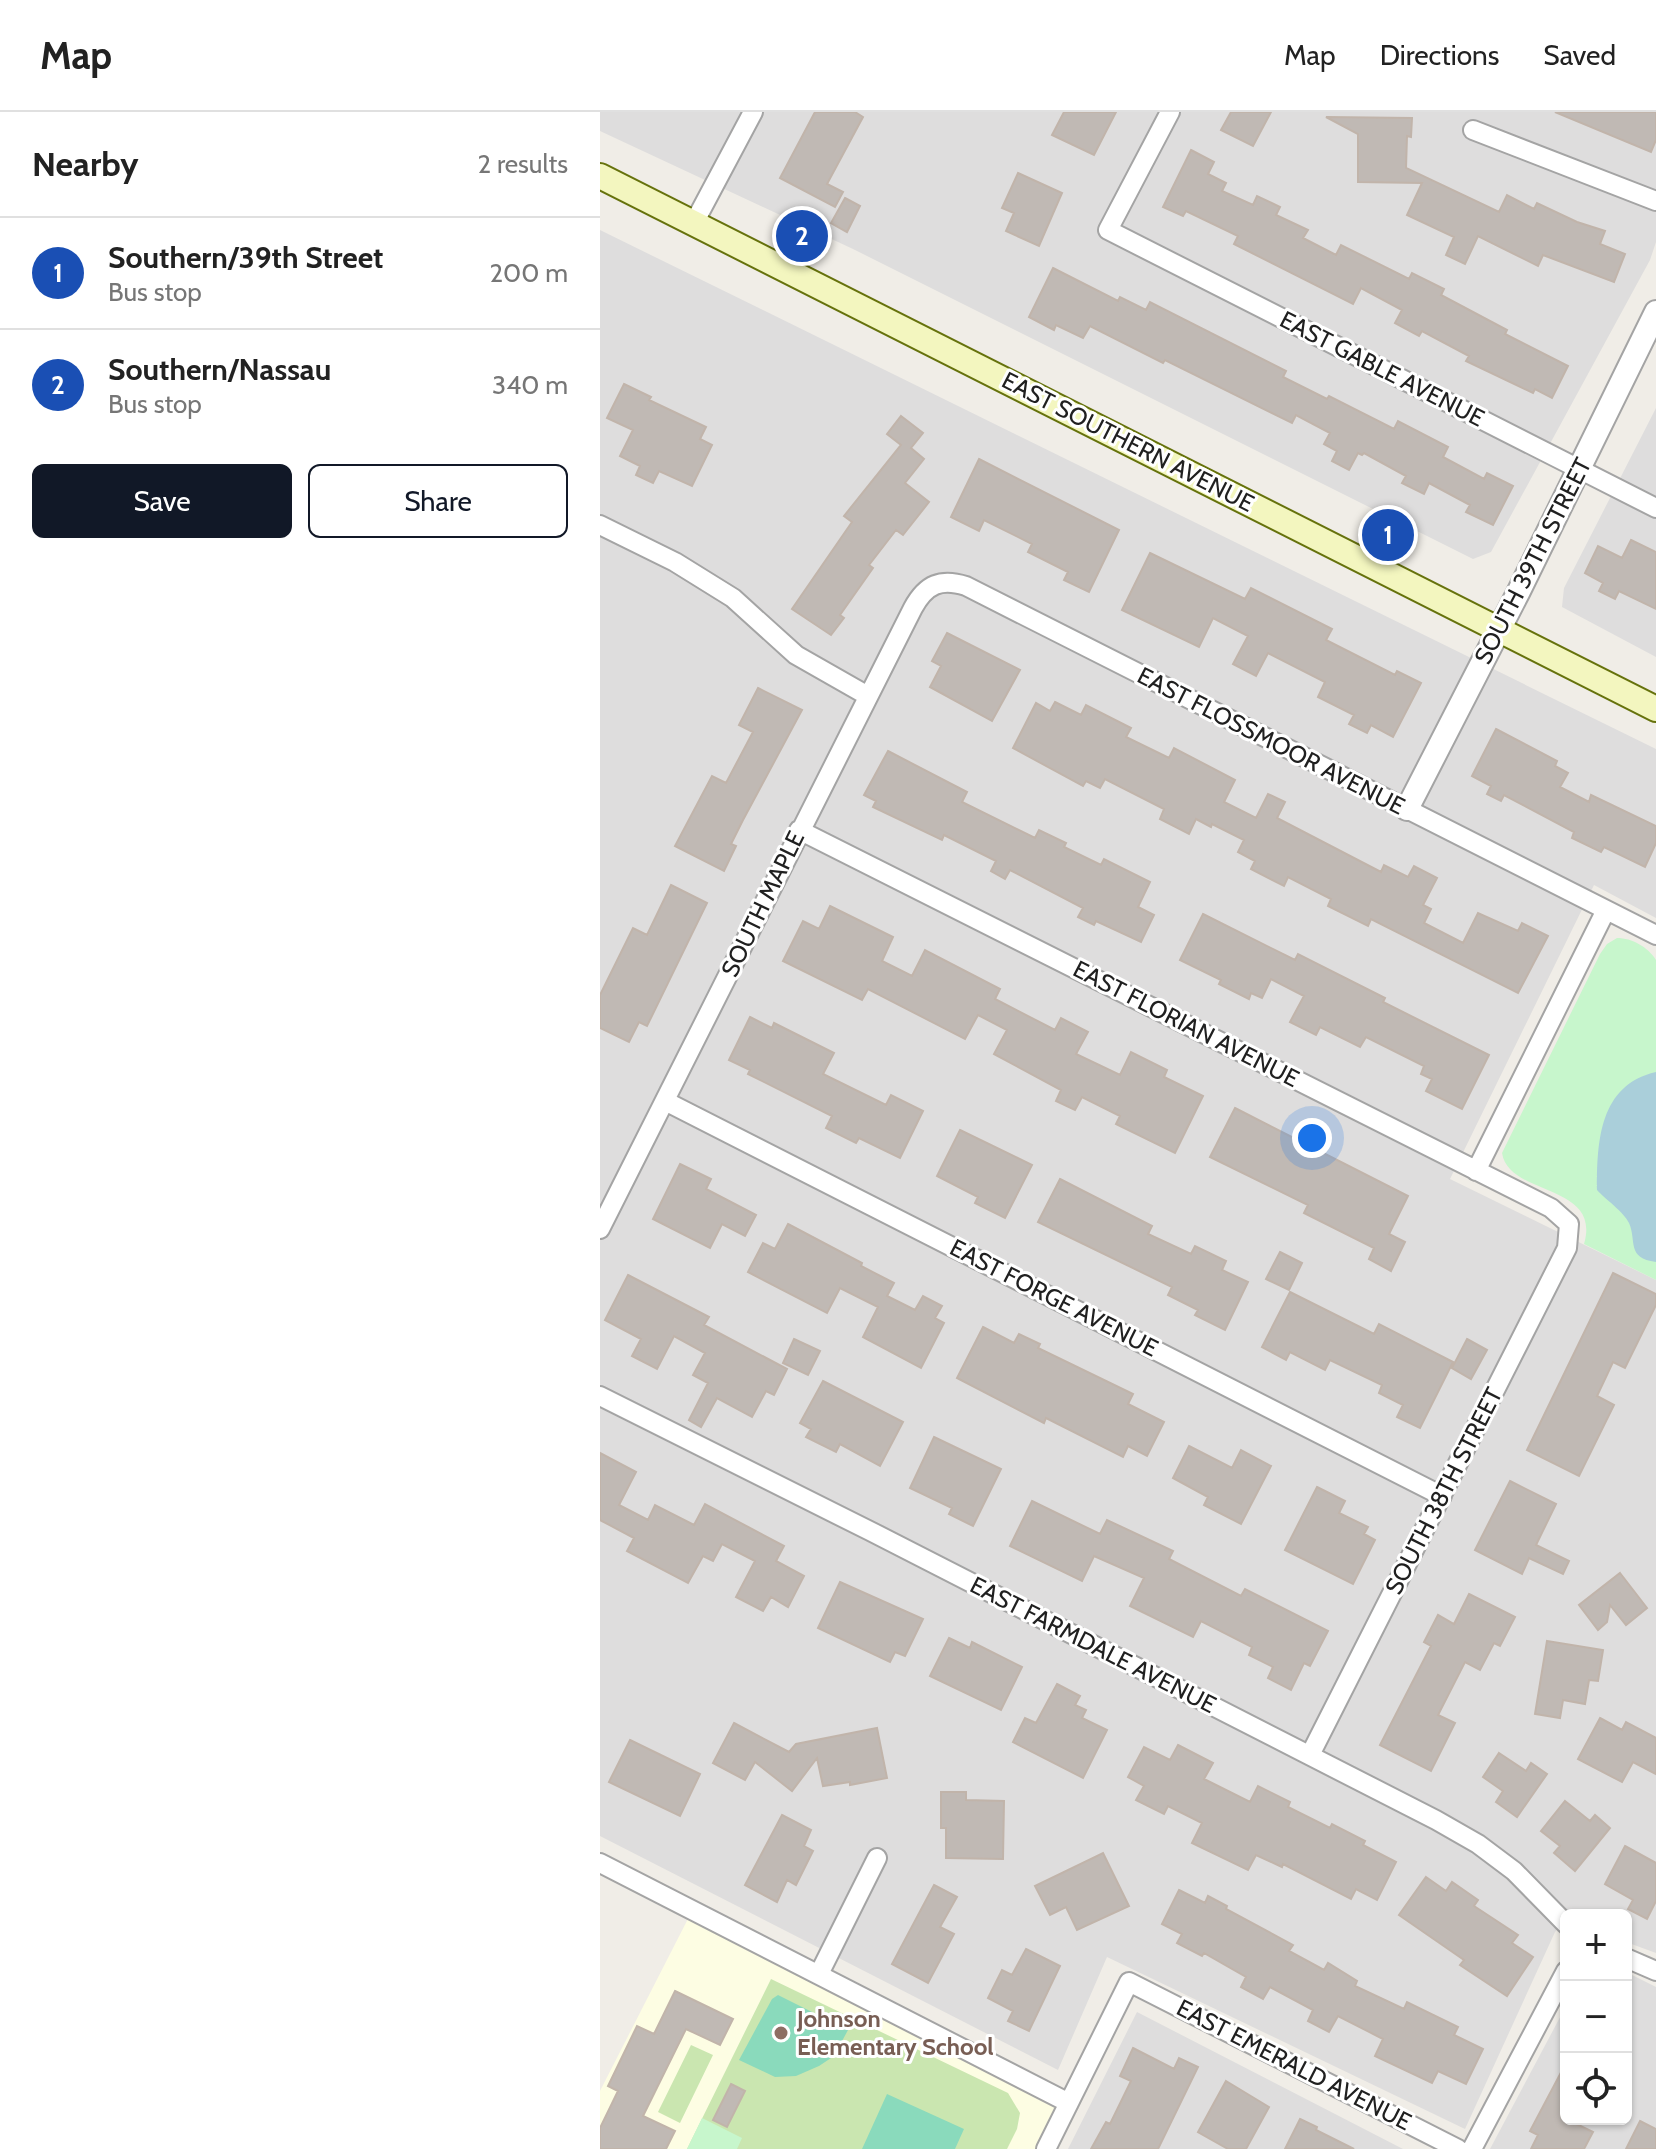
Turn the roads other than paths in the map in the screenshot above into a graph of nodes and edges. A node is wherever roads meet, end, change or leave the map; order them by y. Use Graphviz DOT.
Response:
graph roads {
  1 [pos="753,112"];
  2 [pos="1170,112"];
  3 [pos="1473,130"];
  4 [pos="600,176"];
  5 [pos="1656,201"];
  6 [pos="694,223"];
  7 [pos="1656,312"];
  8 [pos="1579,468"];
  9 [pos="1656,508"];
  10 [pos="600,525"];
  11 [pos="933,584"];
  12 [pos="1500,630"];
  13 [pos="868,696"];
  14 [pos="1656,709"];
  15 [pos="1407,809"];
  16 [pos="799,830"];
  17 [pos="1606,910"];
  18 [pos="1656,935"];
  19 [pos="665,1101"];
  20 [pos="1476,1171"];
  21 [pos="1569,1224"];
  22 [pos="600,1229"];
  23 [pos="600,1396"];
  24 [pos="1442,1496"];
  25 [pos="1310,1755"];
  26 [pos="877,1858"];
  27 [pos="600,1863"];
  28 [pos="1560,1918"];
  29 [pos="1632,1961"];
  30 [pos="1656,1971"];
  31 [pos="819,1974"];
  32 [pos="1561,1981"];
  33 [pos="1069,2103"];
  34 [pos="1046,2149"];
  35 [pos="1458,2149"];
  36 [pos="1472,2149"];
  1 -- 6 [label="street"];
  2 -- 8 [label="street, EAST GABLE AVENUE"];
  3 -- 5 [label="street"];
  4 -- 6 [label="main road, EAST SOUTHERN AVENUE"];
  6 -- 12 [label="main road, EAST SOUTHERN AVENUE"];
  7 -- 8 [label="street, SOUTH 39TH STREET"];
  8 -- 9 [label="street, EAST GABLE AVENUE"];
  8 -- 12 [label="street, SOUTH 39TH STREET"];
  10 -- 13 [label="street"];
  11 -- 13 [label="street, SOUTH MAPLE"];
  11 -- 15 [label="street, EAST FLOSSMOOR AVENUE"];
  12 -- 14 [label="main road, EAST SOUTHERN AVENUE"];
  12 -- 15 [label="street, SOUTH 39TH STREET"];
  13 -- 16 [label="street, SOUTH MAPLE"];
  15 -- 17 [label="street, EAST FLOSSMOOR AVENUE"];
  16 -- 19 [label="street, SOUTH MAPLE"];
  16 -- 20 [label="street, EAST FLORIAN AVENUE"];
  17 -- 18 [label="street, EAST FLOSSMOOR AVENUE"];
  17 -- 20 [label="street"];
  19 -- 22 [label="street, SOUTH MAPLE"];
  19 -- 24 [label="street, EAST FORGE AVENUE"];
  20 -- 21 [label="street, EAST FLORIAN AVENUE"];
  21 -- 24 [label="street, SOUTH 38TH STREET"];
  23 -- 25 [label="street, EAST FARMDALE AVENUE"];
  24 -- 25 [label="street, SOUTH 38TH STREET"];
  25 -- 28 [label="street, EAST FARMDALE AVENUE"];
  26 -- 31 [label="street"];
  27 -- 31 [label="street"];
  29 -- 30 [label="street"];
  31 -- 33 [label="street"];
  32 -- 36 [label="street"];
  33 -- 34 [label="street"];
  33 -- 35 [label="street, EAST EMERALD AVENUE"];
}
